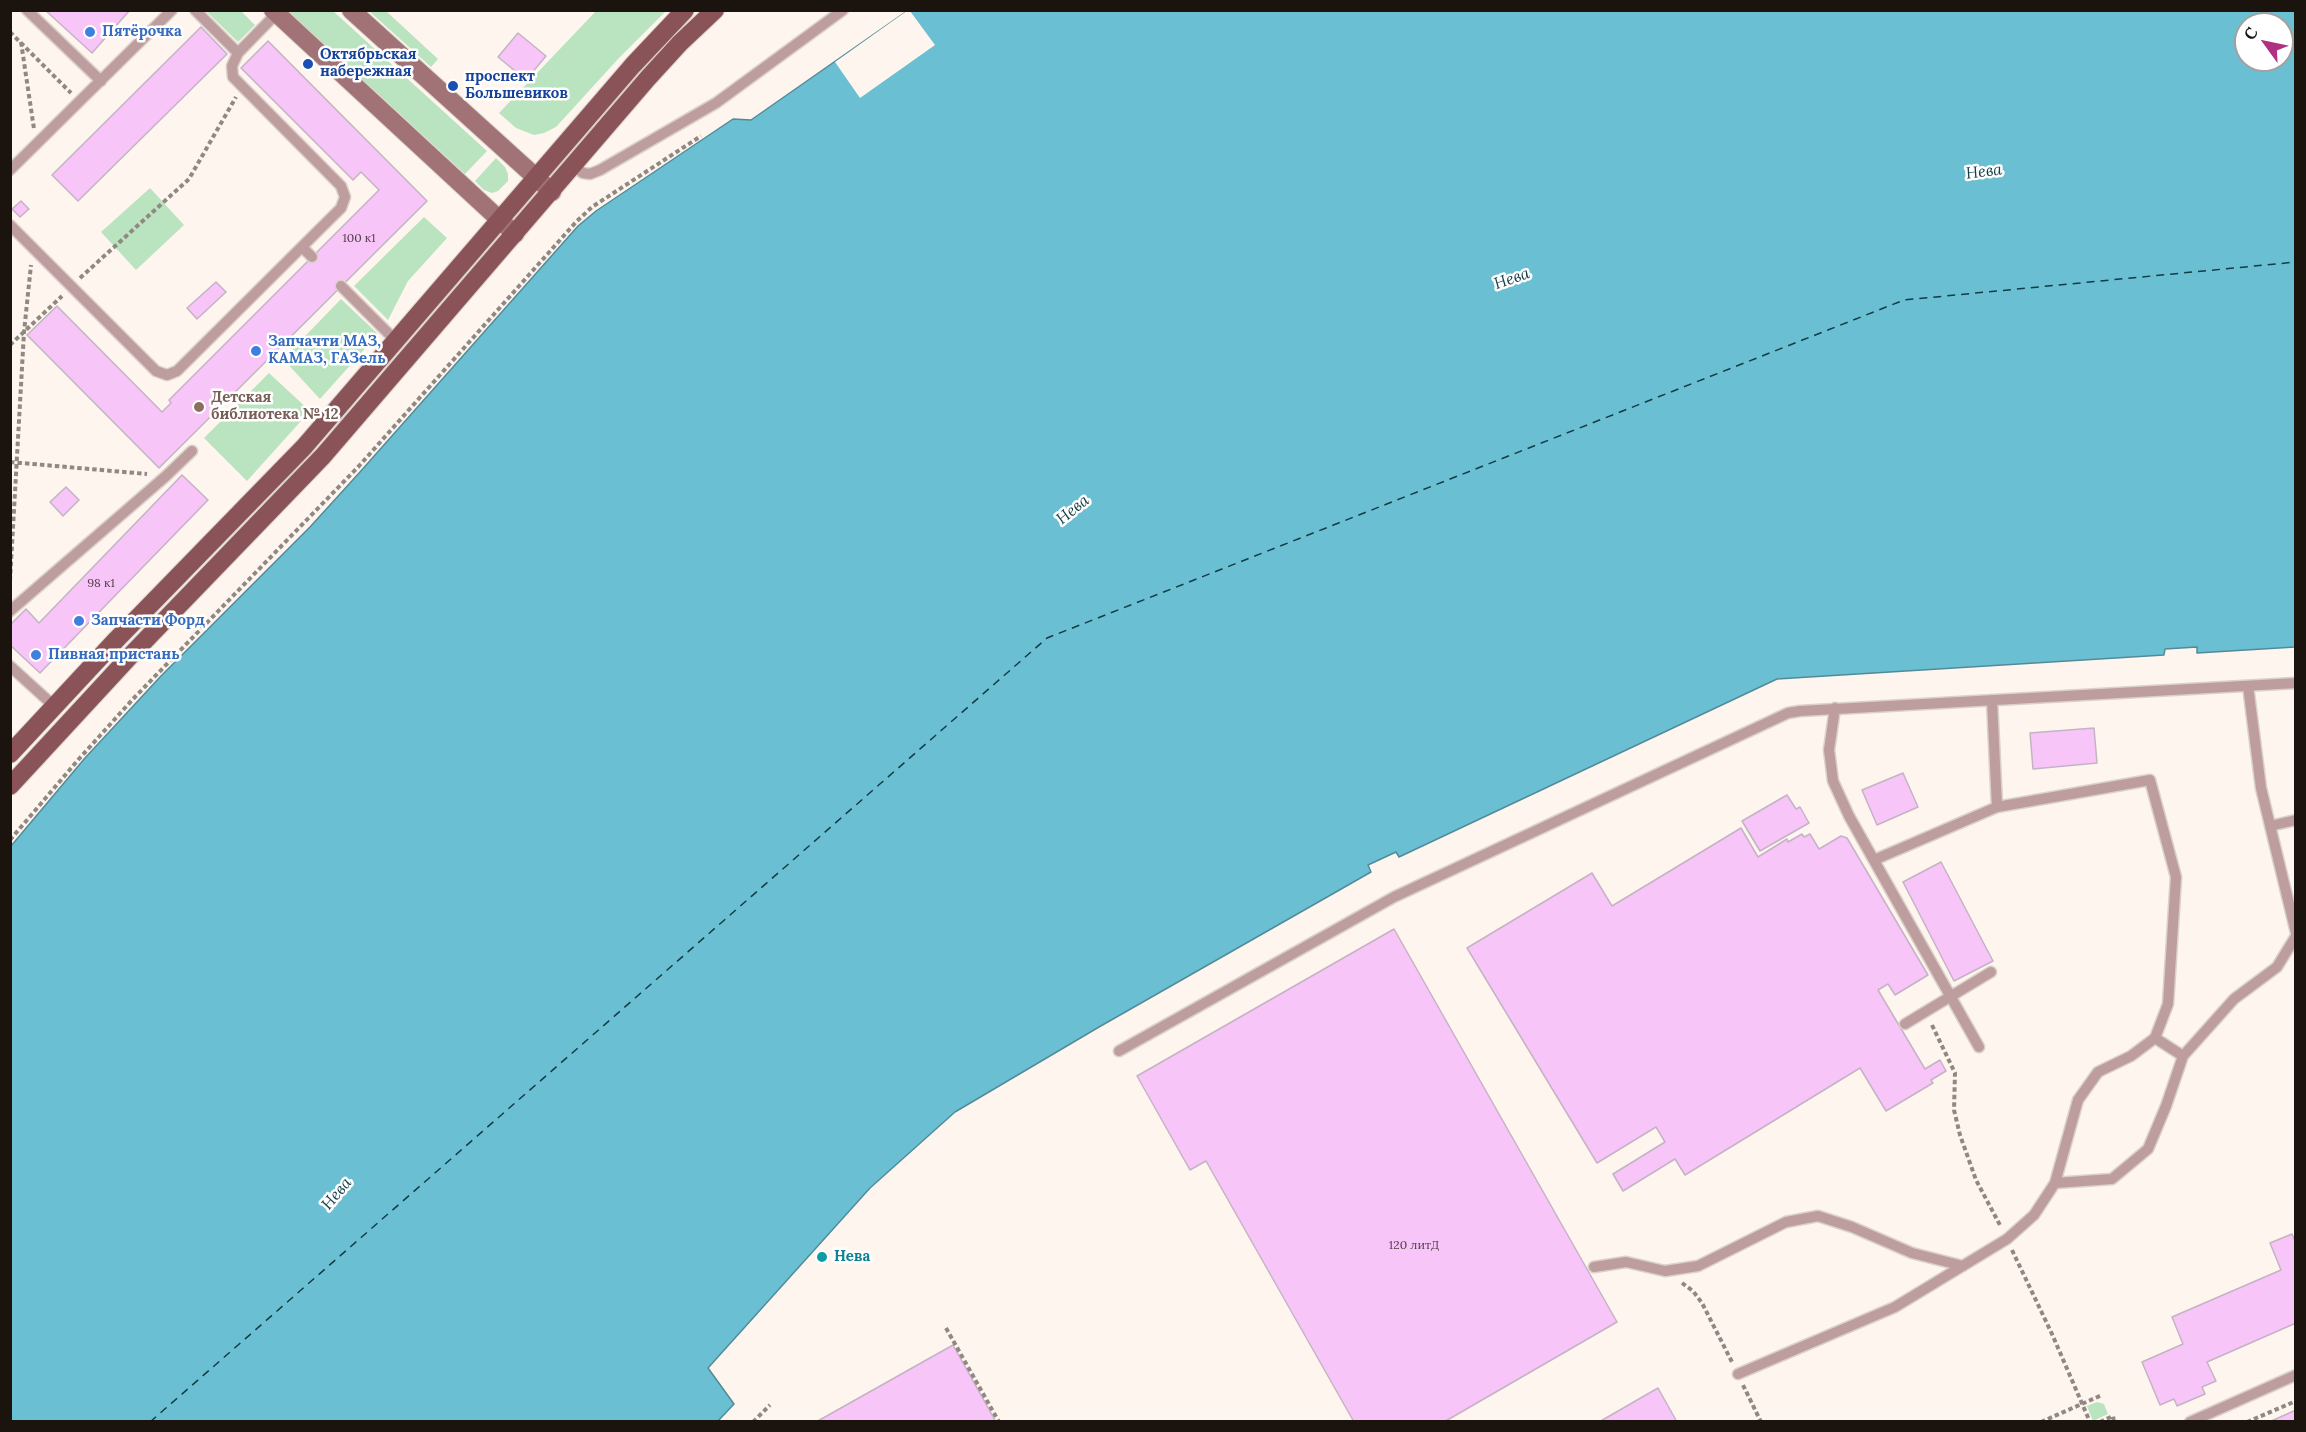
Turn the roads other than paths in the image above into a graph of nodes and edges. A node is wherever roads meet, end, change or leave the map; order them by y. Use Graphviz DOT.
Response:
graph roads {
  1 [pos="27,10"];
  2 [pos="172,10"];
  3 [pos="195,10"];
  4 [pos="351,10"];
  5 [pos="685,10"];
  6 [pos="715,10"];
  7 [pos="843,10"];
  8 [pos="275,12"];
  9 [pos="238,53"];
  10 [pos="100,81"];
  11 [pos="574,166"];
  12 [pos="10,170"];
  13 [pos="536,178"];
  14 [pos="552,192"];
  15 [pos="500,221"];
  16 [pos="10,225"];
  17 [pos="515,234"];
  18 [pos="302,247"];
  19 [pos="312,257"];
  20 [pos="341,286"];
  21 [pos="396,341"];
  22 [pos="192,451"];
  23 [pos="10,611"];
  24 [pos="10,666"];
  25 [pos="2295,683"];
  26 [pos="2248,686"];
  27 [pos="1992,700"];
  28 [pos="54,706"];
  29 [pos="1835,708"];
  30 [pos="10,754"];
  31 [pos="10,786"];
  32 [pos="1997,807"];
  33 [pos="2295,820"];
  34 [pos="2270,826"];
  35 [pos="1874,860"];
  36 [pos="2295,934"];
  37 [pos="1991,972"];
  38 [pos="1951,996"];
  39 [pos="1905,1024"];
  40 [pos="2155,1038"];
  41 [pos="1979,1047"];
  42 [pos="1119,1051"];
  43 [pos="2183,1056"];
  44 [pos="2055,1183"];
  45 [pos="1963,1266"];
  46 [pos="1594,1267"];
  47 [pos="1738,1374"];
  48 [pos="2295,1375"];
  49 [pos="2190,1422"];
  1 -- 10 [label="lane"];
  2 -- 10 [label="lane"];
  3 -- 9 [label="lane"];
  4 -- 13 [label="main road"];
  5 -- 13 [label="main road"];
  6 -- 11 [label="main road"];
  7 -- 11 [label="lane"];
  8 -- 9 [label="lane"];
  8 -- 15 [label="main road"];
  9 -- 18 [label="lane"];
  10 -- 12 [label="lane"];
  11 -- 14 [label="main road"];
  13 -- 14 [label="main road"];
  13 -- 15 [label="main road"];
  14 -- 17 [label="main road"];
  15 -- 17 [label="main road"];
  15 -- 21 [label="main road"];
  16 -- 18 [label="lane"];
  17 -- 31 [label="main road"];
  18 -- 19 [label="lane"];
  20 -- 21 [label="lane"];
  21 -- 28 [label="main road"];
  22 -- 23 [label="lane"];
  24 -- 28 [label="lane"];
  25 -- 26 [label="lane"];
  26 -- 27 [label="lane"];
  26 -- 34 [label="lane"];
  27 -- 29 [label="lane"];
  27 -- 32 [label="lane"];
  28 -- 30 [label="main road"];
  29 -- 35 [label="lane"];
  29 -- 42 [label="lane"];
  32 -- 35 [label="lane"];
  32 -- 40 [label="lane"];
  33 -- 34 [label="lane"];
  34 -- 36 [label="lane"];
  35 -- 38 [label="lane"];
  36 -- 43 [label="lane"];
  37 -- 38 [label="lane"];
  38 -- 39 [label="lane"];
  38 -- 41 [label="lane"];
  40 -- 43 [label="lane"];
  40 -- 44 [label="lane"];
  43 -- 44 [label="lane"];
  44 -- 45 [label="lane"];
  45 -- 46 [label="lane"];
  45 -- 47 [label="lane"];
  48 -- 49 [label="lane"];
}
